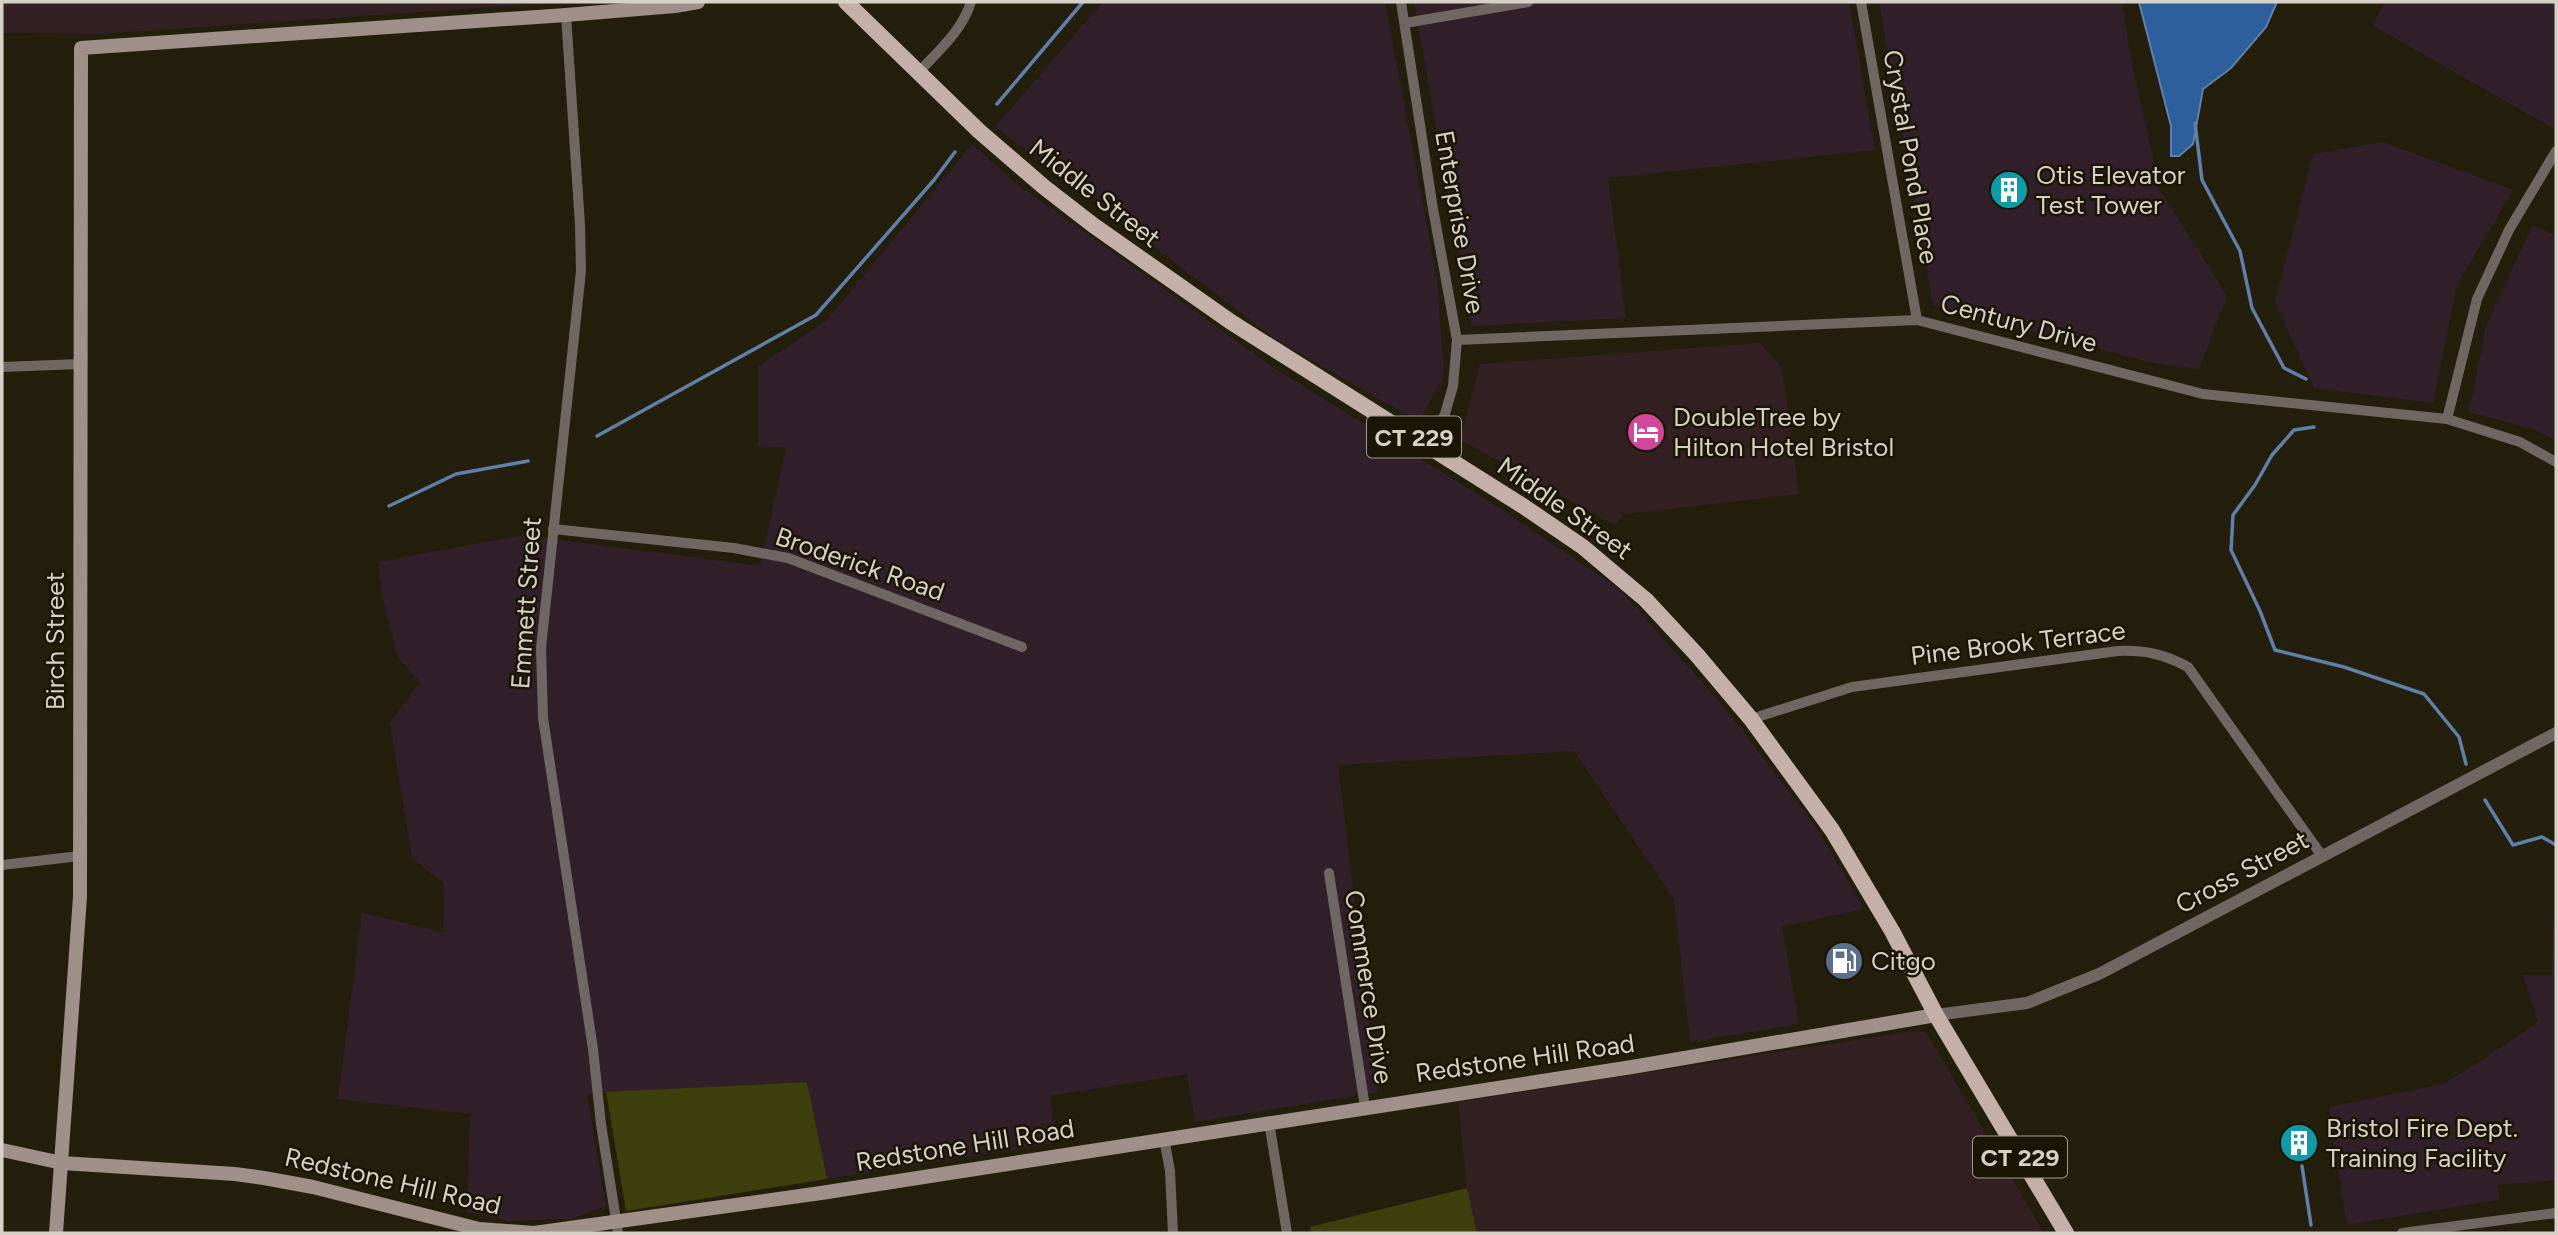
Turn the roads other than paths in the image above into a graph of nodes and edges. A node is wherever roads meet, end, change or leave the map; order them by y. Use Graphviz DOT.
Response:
graph roads {
  1 [pos="698,2"];
  2 [pos="846,2"];
  3 [pos="971,2"];
  4 [pos="1401,2"];
  5 [pos="1528,2"];
  6 [pos="1861,2"];
  7 [pos="566,15"];
  8 [pos="1405,23"];
  9 [pos="918,73"];
  10 [pos="2556,150"];
  11 [pos="1917,320"];
  12 [pos="1457,340"];
  13 [pos="80,364"];
  14 [pos="2,367"];
  15 [pos="2447,419"];
  16 [pos="1429,446"];
  17 [pos="2556,462"];
  18 [pos="554,529"];
  19 [pos="1022,647"];
  20 [pos="1751,719"];
  21 [pos="2556,733"];
  22 [pos="80,856"];
  23 [pos="2322,856"];
  24 [pos="2,865"];
  25 [pos="1329,873"];
  26 [pos="1936,1015"];
  27 [pos="1365,1107"];
  28 [pos="1269,1122"];
  29 [pos="1164,1138"];
  30 [pos="2,1150"];
  31 [pos="62,1163"];
  32 [pos="2556,1213"];
  33 [pos="617,1228"];
  34 [pos="56,1233"];
  35 [pos="1173,1233"];
  36 [pos="1287,1233"];
  37 [pos="2066,1233"];
  38 [pos="2402,1233"];
  1 -- 7 [label="main road"];
  2 -- 9 [label="main road, Middle Street / CT 229"];
  3 -- 9 [label="street"];
  4 -- 8 [label="street, Enterprise Drive"];
  5 -- 8 [label="street"];
  6 -- 11 [label="street, Crystal Pond Place"];
  7 -- 13 [label="main road, Birch Street"];
  7 -- 18 [label="street, Emmett Street"];
  8 -- 12 [label="street, Enterprise Drive"];
  9 -- 16 [label="main road, Middle Street / CT 229"];
  10 -- 15 [label="street"];
  11 -- 12 [label="street, Century Drive"];
  11 -- 15 [label="street, Century Drive"];
  12 -- 16 [label="street, Enterprise Drive"];
  13 -- 14 [label="street"];
  13 -- 22 [label="main road, Birch Street"];
  15 -- 17 [label="street, Century Drive"];
  16 -- 20 [label="main road, Middle Street / CT 229"];
  18 -- 19 [label="street, Broderick Road"];
  18 -- 33 [label="street, Emmett Street"];
  20 -- 23 [label="street, Pine Brook Terrace"];
  20 -- 26 [label="main road, Middle Street / CT 229"];
  21 -- 23 [label="street, Cross Street"];
  22 -- 24 [label="street"];
  22 -- 31 [label="main road, Birch Street"];
  23 -- 26 [label="street, Cross Street"];
  25 -- 27 [label="street, Commerce Drive"];
  26 -- 27 [label="main road, Redstone Hill Road"];
  26 -- 37 [label="main road, Middle Street / CT 229"];
  27 -- 28 [label="main road, Redstone Hill Road"];
  28 -- 29 [label="main road, Redstone Hill Road"];
  28 -- 36 [label="street"];
  29 -- 33 [label="main road, Redstone Hill Road"];
  29 -- 35 [label="street"];
  30 -- 31 [label="main road, Redstone Hill Road"];
  31 -- 33 [label="main road, Redstone Hill Road"];
  31 -- 34 [label="main road, Birch Street"];
  32 -- 38 [label="street"];
}
